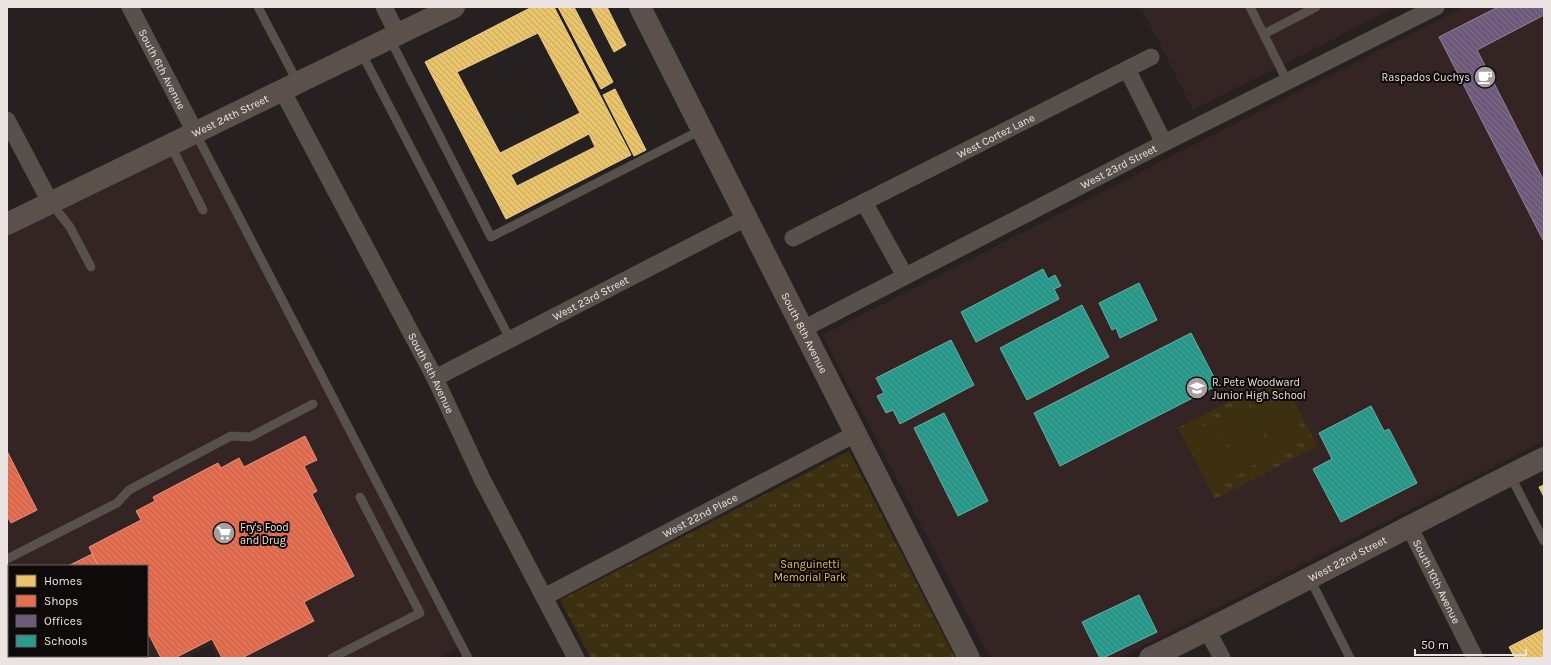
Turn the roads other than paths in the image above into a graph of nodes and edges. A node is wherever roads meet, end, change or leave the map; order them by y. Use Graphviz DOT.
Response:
graph roads {
  1 [pos="130,7"];
  2 [pos="258,7"];
  3 [pos="384,7"];
  4 [pos="454,7"];
  5 [pos="640,7"];
  6 [pos="1250,7"];
  7 [pos="1316,7"];
  8 [pos="1436,7"];
  9 [pos="1416,11"];
  10 [pos="1264,34"];
  11 [pos="394,37"];
  12 [pos="361,52"];
  13 [pos="1151,57"];
  14 [pos="1127,69"];
  15 [pos="1287,81"];
  16 [pos="290,86"];
  17 [pos="7,120"];
  18 [pos="701,130"];
  19 [pos="195,132"];
  20 [pos="1164,143"];
  21 [pos="170,144"];
  22 [pos="50,202"];
  23 [pos="864,202"];
  24 [pos="203,210"];
  25 [pos="746,218"];
  26 [pos="7,224"];
  27 [pos="794,238"];
  28 [pos="91,267"];
  29 [pos="905,276"];
  30 [pos="802,329"];
  31 [pos="510,339"];
  32 [pos="435,378"];
  33 [pos="313,404"];
  34 [pos="855,434"];
  35 [pos="1544,458"];
  36 [pos="1510,475"];
  37 [pos="360,497"];
  38 [pos="1409,526"];
  39 [pos="1544,542"];
  40 [pos="7,559"];
  41 [pos="1310,579"];
  42 [pos="544,597"];
  43 [pos="1207,630"];
  44 [pos="332,658"];
  45 [pos="468,658"];
  46 [pos="576,658"];
  47 [pos="969,658"];
  48 [pos="1150,658"];
  49 [pos="1222,658"];
  50 [pos="1350,658"];
  51 [pos="1475,658"];
  1 -- 19 [label="street, South 6th Avenue"];
  2 -- 16 [label="lane"];
  3 -- 11 [label="street"];
  4 -- 11 [label="street, West 24th Street"];
  5 -- 18 [label="street, South 8th Avenue"];
  6 -- 10 [label="lane"];
  7 -- 10 [label="lane"];
  8 -- 9 [label="street, West 23rd Street"];
  9 -- 15 [label="street, West 23rd Street"];
  10 -- 15 [label="lane"];
  11 -- 12 [label="street, West 24th Street"];
  11 -- 18 [label="lane"];
  12 -- 16 [label="street, West 24th Street"];
  12 -- 31 [label="lane"];
  13 -- 14 [label="street, West Cortez Lane"];
  14 -- 20 [label="street"];
  14 -- 23 [label="street, West Cortez Lane"];
  15 -- 20 [label="street, West 23rd Street"];
  16 -- 19 [label="street, West 24th Street"];
  16 -- 32 [label="street, South 6th Avenue"];
  17 -- 22 [label="street"];
  18 -- 25 [label="street, South 8th Avenue"];
  19 -- 21 [label="street, West 24th Street"];
  19 -- 45 [label="lane"];
  20 -- 29 [label="street, West 23rd Street"];
  21 -- 22 [label="street, West 24th Street"];
  21 -- 24 [label="lane"];
  22 -- 26 [label="street, West 24th Street"];
  22 -- 28 [label="lane"];
  23 -- 27 [label="street, West Cortez Lane"];
  23 -- 29 [label="street"];
  25 -- 30 [label="street, South 8th Avenue"];
  25 -- 31 [label="street, West 23rd Street"];
  29 -- 30 [label="street, West 23rd Street"];
  30 -- 34 [label="street, South 8th Avenue"];
  31 -- 32 [label="street, West 23rd Street"];
  32 -- 42 [label="street, South 6th Avenue"];
  33 -- 40 [label="lane"];
  34 -- 42 [label="street, West 22nd Place"];
  34 -- 47 [label="street, South 8th Avenue"];
  35 -- 36 [label="street, West 22nd Street"];
  36 -- 38 [label="street, West 22nd Street"];
  36 -- 39 [label="lane"];
  37 -- 44 [label="lane"];
  38 -- 41 [label="street, West 22nd Street"];
  38 -- 51 [label="street, South 10th Avenue"];
  41 -- 43 [label="street, West 22nd Street"];
  41 -- 50 [label="lane"];
  42 -- 46 [label="street, South 6th Avenue"];
  43 -- 48 [label="street, West 22nd Street"];
  43 -- 49 [label="street"];
}
